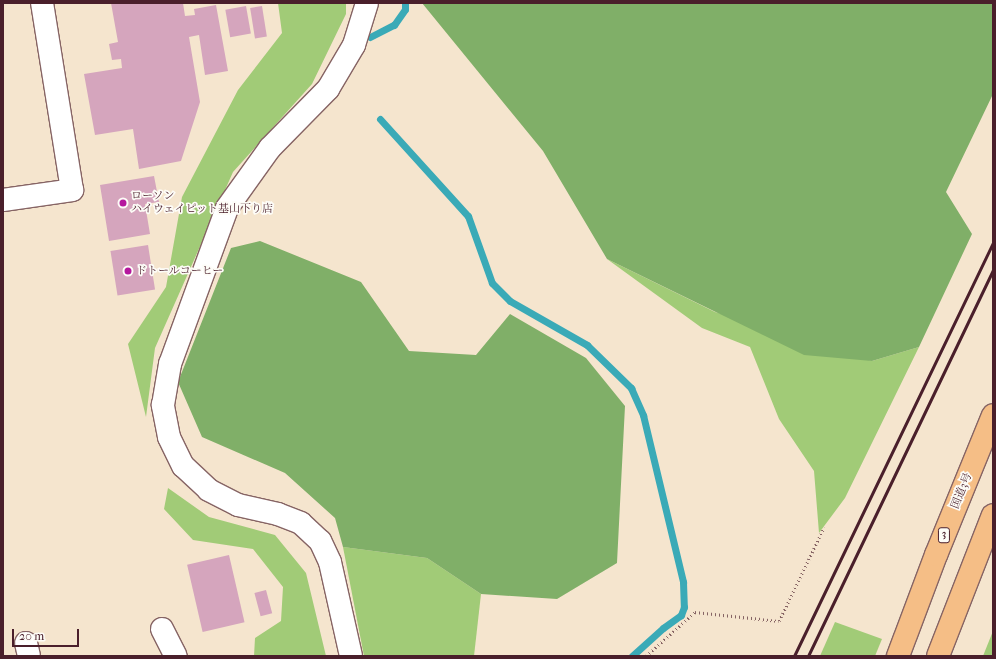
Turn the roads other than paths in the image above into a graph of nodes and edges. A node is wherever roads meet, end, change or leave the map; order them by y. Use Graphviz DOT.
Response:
graph roads {
  1 [pos="42,3"];
  2 [pos="366,3"];
  3 [pos="3,200"];
  4 [pos="993,415"];
  5 [pos="993,515"];
  6 [pos="162,630"];
  7 [pos="176,656"];
  8 [pos="351,656"];
  9 [pos="898,656"];
  10 [pos="938,656"];
  1 -- 3 [label="street"];
  2 -- 8 [label="street"];
  4 -- 9 [label="highway, 国道3号 / 3"];
  5 -- 10 [label="highway"];
  6 -- 7 [label="street"];
}
